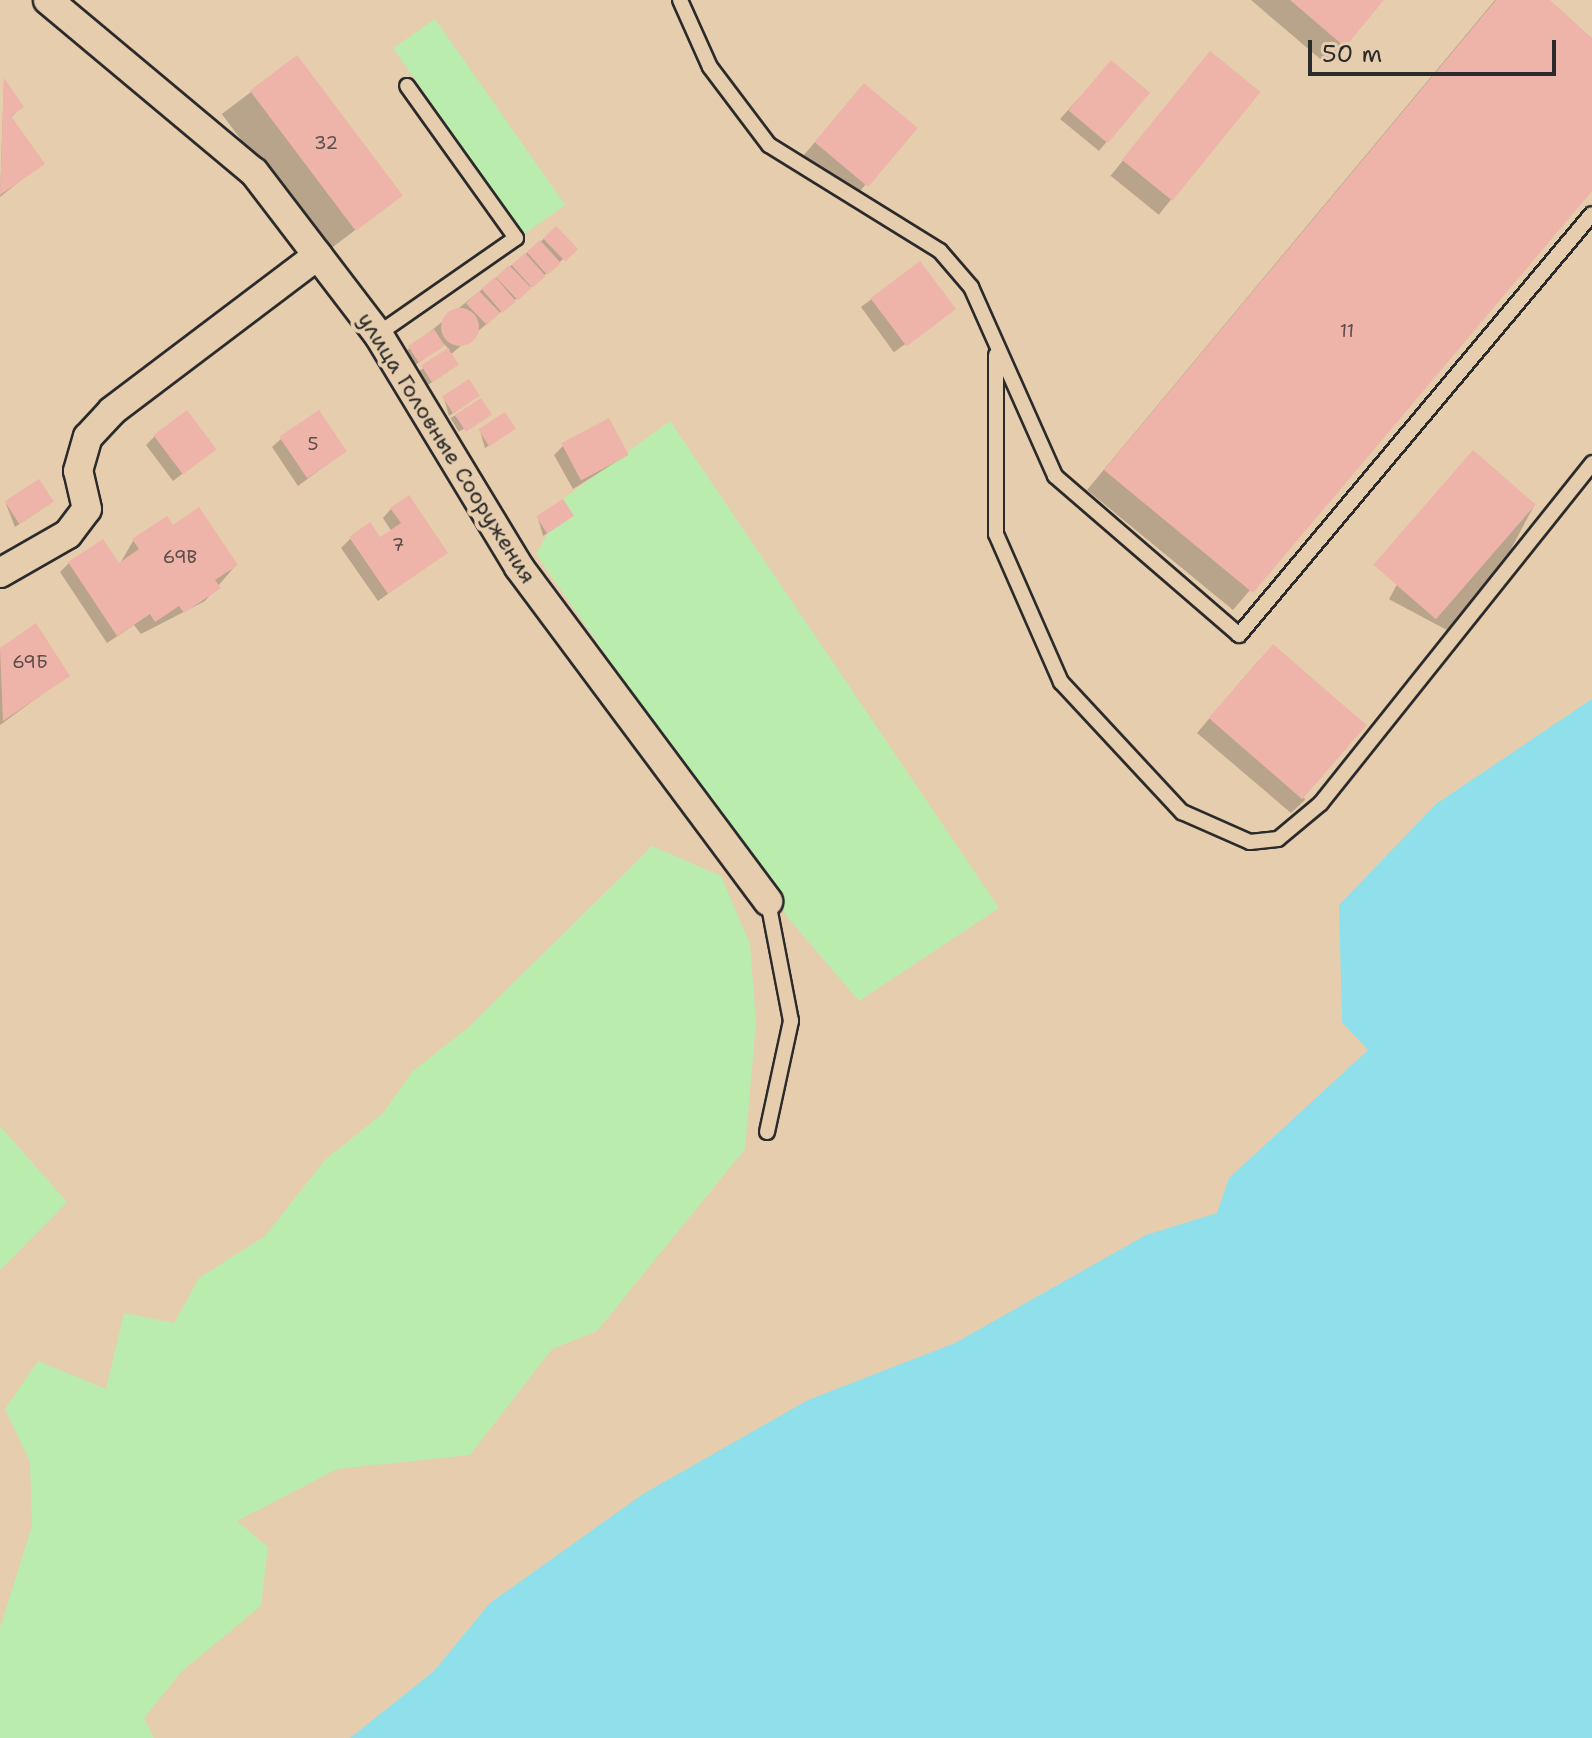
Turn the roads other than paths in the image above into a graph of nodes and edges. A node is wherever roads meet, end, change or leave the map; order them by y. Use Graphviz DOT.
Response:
graph roads {
  1 [pos="48,0"];
  2 [pos="680,0"];
  3 [pos="407,86"];
  4 [pos="1592,214"];
  5 [pos="318,255"];
  6 [pos="378,334"];
  7 [pos="996,348"];
  8 [pos="1592,463"];
  9 [pos="0,573"];
  10 [pos="768,901"];
  11 [pos="767,1132"];
  1 -- 5 [label="street, улица Головные Сооружения"];
  2 -- 7 [label="lane"];
  3 -- 6 [label="lane"];
  4 -- 7 [label="lane"];
  5 -- 6 [label="street, улица Головные Сооружения"];
  5 -- 9 [label="street"];
  6 -- 10 [label="street, улица Головные Сооружения"];
  7 -- 8 [label="lane"];
  10 -- 11 [label="lane"];
}
